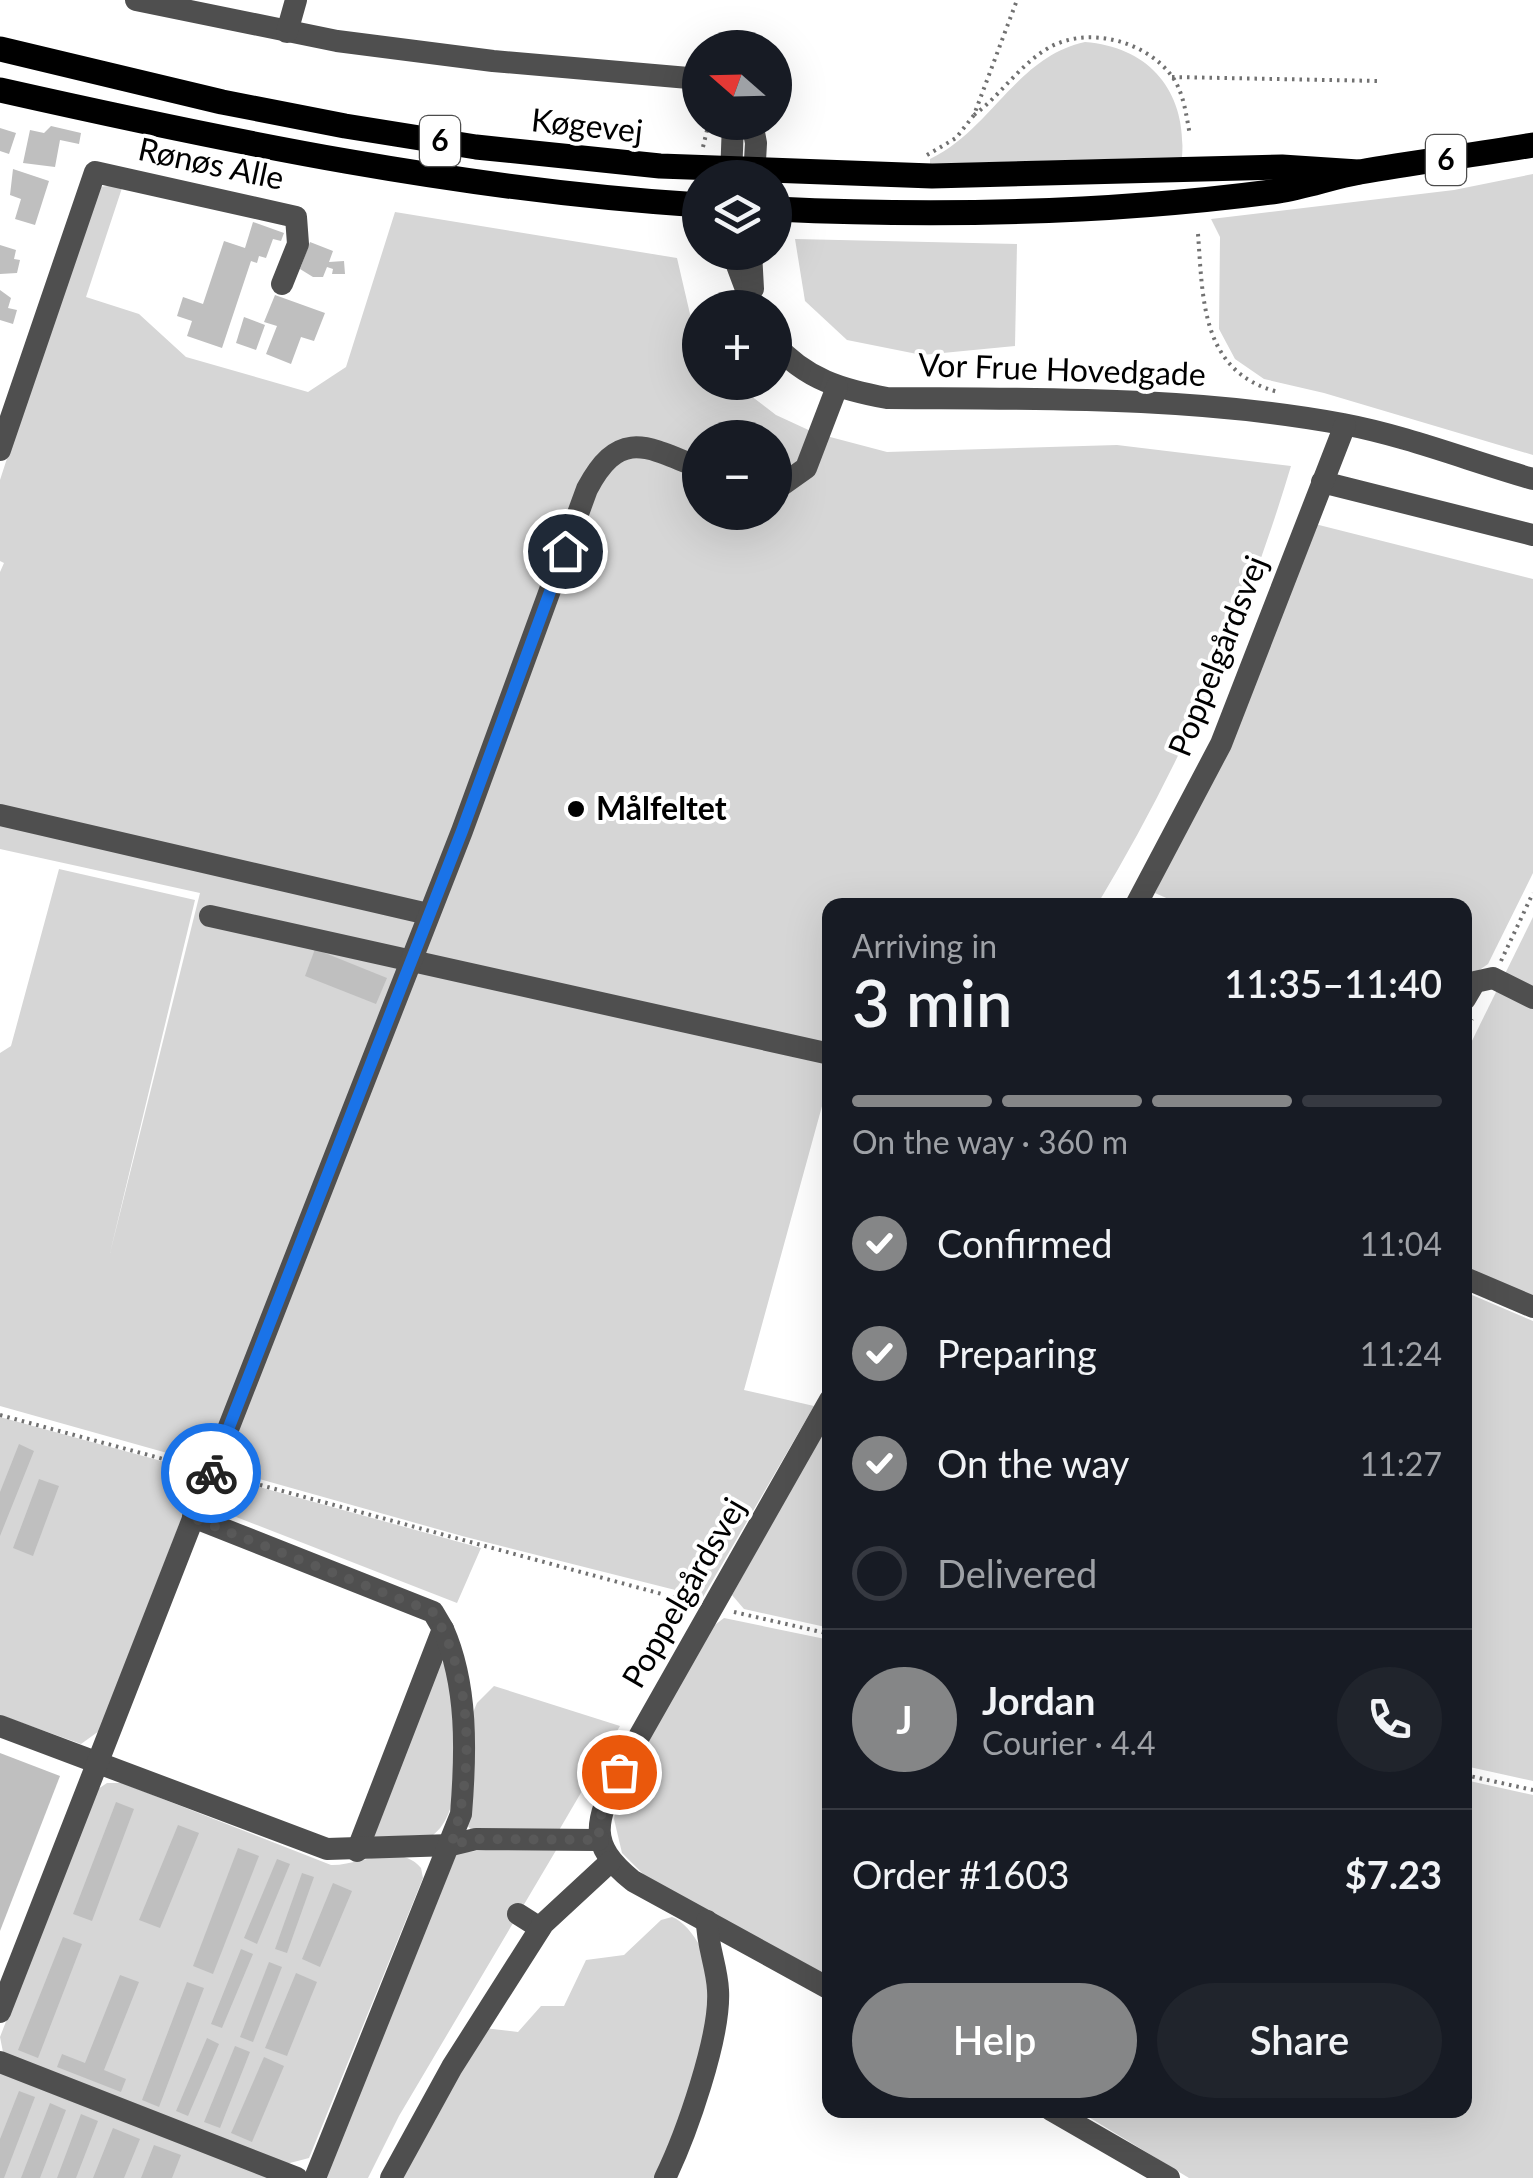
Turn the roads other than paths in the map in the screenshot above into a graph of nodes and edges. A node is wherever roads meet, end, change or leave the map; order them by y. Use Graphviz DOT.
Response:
graph roads {
  1 [pos="136,0"];
  2 [pos="296,0"];
  3 [pos="287,32"];
  4 [pos="0,49"];
  5 [pos="682,78"];
  6 [pos="0,90"];
  7 [pos="1533,145"];
  8 [pos="682,169"];
  9 [pos="1358,172"];
  10 [pos="792,175"];
  11 [pos="682,203"];
  12 [pos="792,210"];
  13 [pos="282,284"];
  14 [pos="792,361"];
  15 [pos="837,387"];
  16 [pos="1345,424"];
  17 [pos="0,450"];
  18 [pos="682,462"];
  19 [pos="792,478"];
  20 [pos="1533,480"];
  21 [pos="1322,482"];
  22 [pos="1533,535"];
  23 [pos="0,814"];
  24 [pos="1148,898"];
  25 [pos="428,914"];
  26 [pos="210,916"];
  27 [pos="410,959"];
  28 [pos="1472,988"];
  29 [pos="1533,998"];
  30 [pos="822,1052"];
  31 [pos="1472,1281"];
  32 [pos="1533,1307"];
  33 [pos="822,1414"];
  34 [pos="193,1518"];
  35 [pos="443,1629"];
  36 [pos="0,1726"];
  37 [pos="97,1765"];
  38 [pos="598,1840"];
  39 [pos="451,1845"];
  40 [pos="357,1850"];
  41 [pos="610,1862"];
  42 [pos="518,1914"];
  43 [pos="706,1921"];
  44 [pos="540,1928"];
  45 [pos="822,1985"];
  46 [pos="0,2012"];
  47 [pos="0,2062"];
  48 [pos="1065,2118"];
  49 [pos="298,2178"];
  50 [pos="314,2178"];
  51 [pos="391,2178"];
  52 [pos="665,2178"];
  53 [pos="1169,2178"];
  1 -- 3 [label="street"];
  2 -- 3 [label="street"];
  3 -- 5 [label="street"];
  4 -- 8 [label="main road, Køgevej / 6"];
  6 -- 11 [label="main road, 6"];
  7 -- 9 [label="main road, Køgevej / 6"];
  9 -- 10 [label="main road, Køgevej / 6"];
  9 -- 12 [label="main road, Køgevej / 6"];
  13 -- 17 [label="street, Rønøs Alle"];
  14 -- 15 [label="street, Vor Frue Hovedgade"];
  15 -- 16 [label="street, Vor Frue Hovedgade"];
  15 -- 19 [label="street"];
  16 -- 20 [label="street, Vor Frue Hovedgade"];
  16 -- 21 [label="street, Poppelgårdsvej"];
  18 -- 25 [label="street"];
  21 -- 22 [label="street"];
  21 -- 24 [label="street, Poppelgårdsvej"];
  23 -- 25 [label="street"];
  25 -- 27 [label="street"];
  26 -- 27 [label="street"];
  27 -- 30 [label="street"];
  27 -- 34 [label="street"];
  28 -- 29 [label="street"];
  31 -- 32 [label="street"];
  33 -- 38 [label="street, Poppelgårdsvej"];
  34 -- 35 [label="street"];
  34 -- 37 [label="street"];
  35 -- 39 [label="street"];
  35 -- 40 [label="street"];
  36 -- 37 [label="street"];
  37 -- 40 [label="street"];
  37 -- 46 [label="street"];
  38 -- 39 [label="street"];
  38 -- 41 [label="street"];
  39 -- 40 [label="street"];
  39 -- 50 [label="street"];
  41 -- 43 [label="street"];
  41 -- 44 [label="street"];
  42 -- 44 [label="street"];
  43 -- 45 [label="street"];
  43 -- 52 [label="street"];
  44 -- 51 [label="street"];
  47 -- 49 [label="street"];
  48 -- 53 [label="street"];
}
